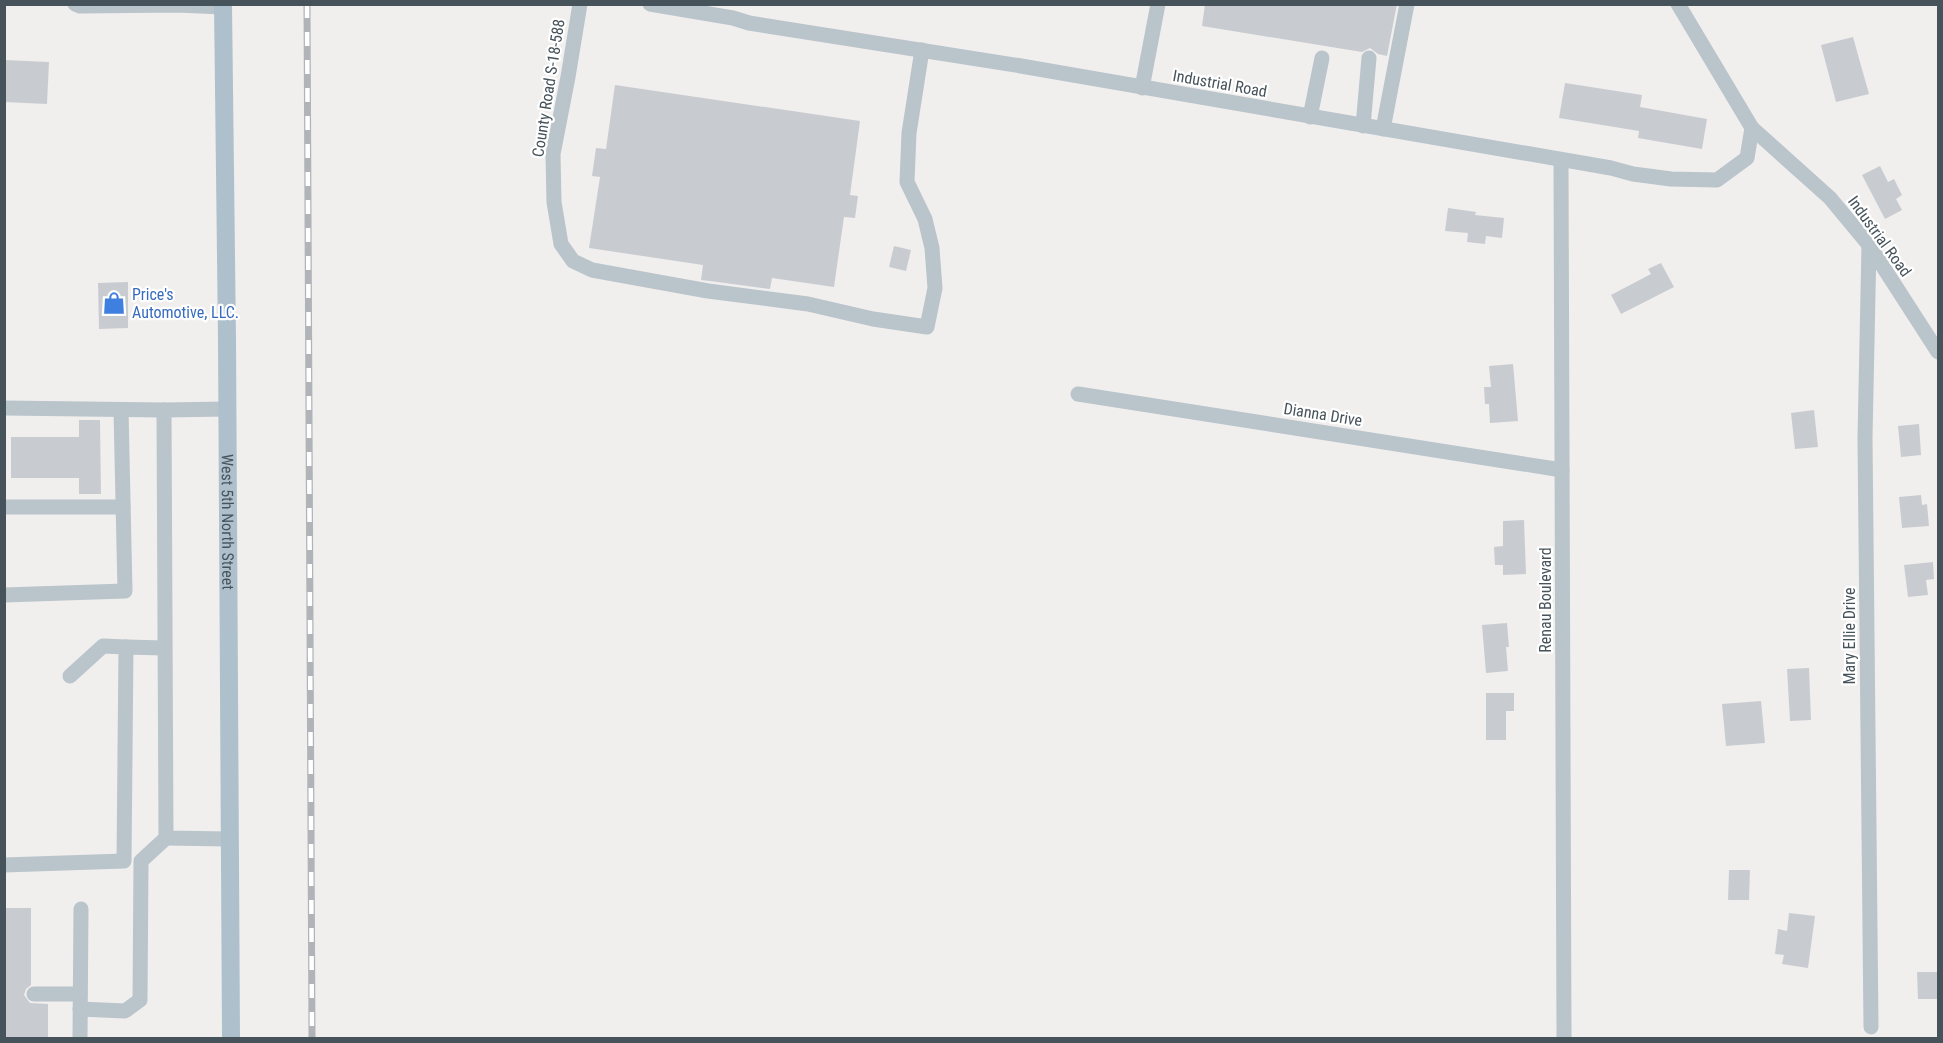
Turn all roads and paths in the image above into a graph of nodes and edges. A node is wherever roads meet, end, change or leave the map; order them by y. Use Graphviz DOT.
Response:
graph roads {
  1 [pos="75,4"];
  2 [pos="580,4"];
  3 [pos="650,4"];
  4 [pos="1158,4"];
  5 [pos="1407,4"];
  6 [pos="1678,4"];
  7 [pos="141,5"];
  8 [pos="223,6"];
  9 [pos="709,9"];
  10 [pos="922,50"];
  11 [pos="1322,58"];
  12 [pos="1370,58"];
  13 [pos="1142,87"];
  14 [pos="1310,117"];
  15 [pos="1363,126"];
  16 [pos="1752,128"];
  17 [pos="1383,129"];
  18 [pos="1561,161"];
  19 [pos="1869,245"];
  20 [pos="1938,352"];
  21 [pos="1078,394"];
  22 [pos="4,408"];
  23 [pos="227,409"];
  24 [pos="121,410"];
  25 [pos="164,410"];
  26 [pos="1562,470"];
  27 [pos="4,507"];
  28 [pos="123,507"];
  29 [pos="4,595"];
  30 [pos="126,646"];
  31 [pos="164,648"];
  32 [pos="70,676"];
  33 [pos="166,838"];
  34 [pos="229,839"];
  35 [pos="4,865"];
  36 [pos="81,909"];
  37 [pos="34,994"];
  38 [pos="80,1002"];
  39 [pos="1871,1027"];
  40 [pos="80,1038"];
  41 [pos="231,1038"];
  42 [pos="1564,1038"];
  1 -- 7 [label="street"];
  2 -- 10 [label="street, County Road S-18-588"];
  3 -- 9 [label="street, Industrial Road"];
  4 -- 13 [label="street"];
  5 -- 17 [label="street"];
  6 -- 16 [label="street, Industrial Road"];
  7 -- 8 [label="street"];
  8 -- 23 [label="main road, West 5th North Street"];
  9 -- 10 [label="street, Industrial Road"];
  10 -- 13 [label="street, Industrial Road"];
  11 -- 14 [label="street"];
  12 -- 15 [label="street"];
  13 -- 14 [label="street, Industrial Road"];
  14 -- 15 [label="street, Industrial Road"];
  15 -- 17 [label="street, Industrial Road"];
  16 -- 18 [label="street, Industrial Road"];
  16 -- 19 [label="street, Industrial Road"];
  17 -- 18 [label="street, Industrial Road"];
  18 -- 26 [label="street, Renau Boulevard"];
  19 -- 20 [label="street, Industrial Road"];
  19 -- 39 [label="street, Mary Ellie Drive"];
  21 -- 26 [label="street, Dianna Drive"];
  22 -- 24 [label="street"];
  23 -- 25 [label="street"];
  23 -- 34 [label="main road, West 5th North Street"];
  24 -- 25 [label="street"];
  24 -- 28 [label="street"];
  25 -- 31 [label="street"];
  26 -- 42 [label="street, Renau Boulevard"];
  27 -- 28 [label="street"];
  28 -- 29 [label="street"];
  30 -- 31 [label="street"];
  30 -- 32 [label="street"];
  30 -- 35 [label="street"];
  31 -- 33 [label="street"];
  33 -- 34 [label="street"];
  33 -- 38 [label="street"];
  34 -- 41 [label="main road, West 5th North Street"];
  36 -- 38 [label="street"];
  37 -- 38 [label="street"];
  38 -- 40 [label="street"];
}
